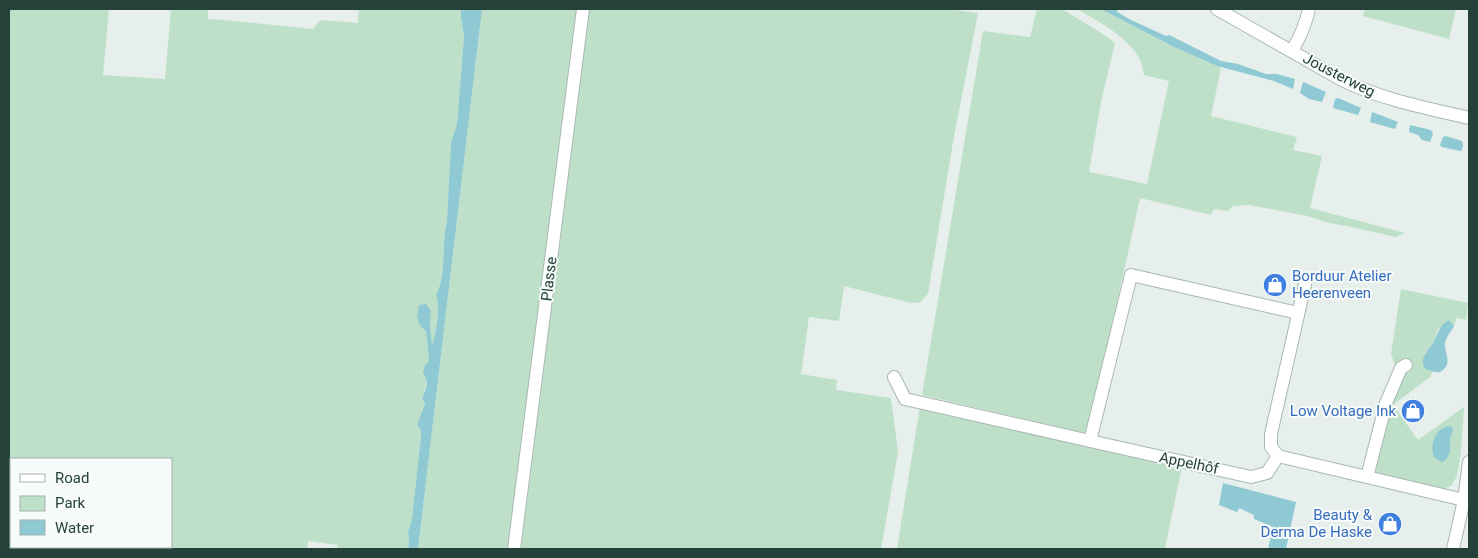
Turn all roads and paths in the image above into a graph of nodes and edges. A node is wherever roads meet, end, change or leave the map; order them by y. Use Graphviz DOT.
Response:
graph roads {
  1 [pos="583,9"];
  2 [pos="1217,9"];
  3 [pos="1309,9"];
  4 [pos="1292,50"];
  5 [pos="1469,118"];
  6 [pos="1306,280"];
  7 [pos="1298,313"];
  8 [pos="1406,365"];
  9 [pos="894,377"];
  10 [pos="1090,441"];
  11 [pos="1278,456"];
  12 [pos="1469,462"];
  13 [pos="1367,477"];
  14 [pos="1464,500"];
  15 [pos="514,549"];
  16 [pos="1453,549"];
  1 -- 15 [label="street, Plasse"];
  2 -- 4 [label="street, Jousterweg"];
  3 -- 4 [label="street"];
  4 -- 5 [label="street, Jousterweg"];
  6 -- 7 [label="street"];
  7 -- 10 [label="street"];
  7 -- 11 [label="street"];
  8 -- 13 [label="street"];
  9 -- 10 [label="street, Appelhôf"];
  10 -- 11 [label="street, Appelhôf"];
  11 -- 13 [label="street"];
  12 -- 14 [label="street"];
  13 -- 14 [label="street"];
  14 -- 16 [label="street"];
}
